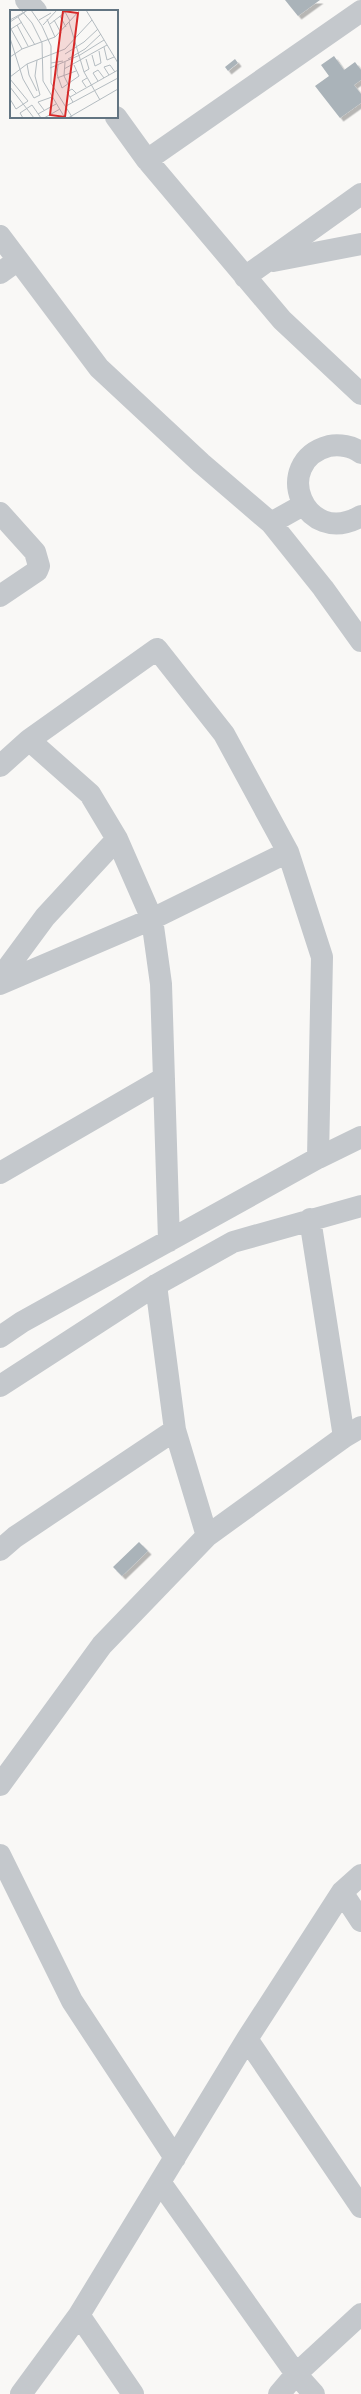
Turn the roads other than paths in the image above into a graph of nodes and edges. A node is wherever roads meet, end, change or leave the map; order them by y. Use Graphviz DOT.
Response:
graph roads {
  1 [pos="26,0"];
  2 [pos="35,10"];
  3 [pos="361,11"];
  4 [pos="117,118"];
  5 [pos="147,160"];
  6 [pos="361,194"];
  7 [pos="0,236"];
  8 [pos="361,244"];
  9 [pos="18,260"];
  10 [pos="266,263"];
  11 [pos="0,274"];
  12 [pos="245,277"];
  13 [pos="361,394"];
  14 [pos="361,453"];
  15 [pos="303,505"];
  16 [pos="0,513"];
  17 [pos="361,516"];
  18 [pos="271,523"];
  19 [pos="0,596"];
  20 [pos="361,641"];
  21 [pos="29,740"];
  22 [pos="0,766"];
  23 [pos="117,839"];
  24 [pos="288,852"];
  25 [pos="152,919"];
  26 [pos="0,978"];
  27 [pos="0,984"];
  28 [pos="164,1078"];
  29 [pos="361,1137"];
  30 [pos="318,1158"];
  31 [pos="0,1172"];
  32 [pos="361,1206"];
  33 [pos="310,1219"];
  34 [pos="169,1241"];
  35 [pos="156,1285"];
  36 [pos="0,1337"];
  37 [pos="0,1386"];
  38 [pos="175,1430"];
  39 [pos="353,1432"];
  40 [pos="207,1536"];
  41 [pos="0,1550"];
  42 [pos="0,1785"];
  43 [pos="0,1855"];
  44 [pos="361,1875"];
  45 [pos="342,1892"];
  46 [pos="361,1921"];
  47 [pos="247,2039"];
  48 [pos="175,2158"];
  49 [pos="160,2182"];
  50 [pos="361,2207"];
  51 [pos="361,2314"];
  52 [pos="79,2315"];
  53 [pos="296,2374"];
  54 [pos="21,2394"];
  55 [pos="133,2394"];
  56 [pos="279,2394"];
  57 [pos="314,2394"];
  1 -- 2 [label="street"];
  3 -- 5 [label="street"];
  4 -- 5 [label="street"];
  5 -- 12 [label="street"];
  6 -- 10 [label="street"];
  7 -- 9 [label="street"];
  8 -- 10 [label="street"];
  9 -- 11 [label="street"];
  9 -- 18 [label="street"];
  10 -- 12 [label="street"];
  12 -- 13 [label="street"];
  14 -- 15 [label="street"];
  15 -- 17 [label="street"];
  15 -- 18 [label="street"];
  16 -- 19 [label="street"];
  18 -- 20 [label="street"];
  21 -- 22 [label="street"];
  21 -- 23 [label="street"];
  21 -- 24 [label="street"];
  23 -- 25 [label="street"];
  23 -- 26 [label="street"];
  24 -- 25 [label="street"];
  24 -- 30 [label="street"];
  25 -- 27 [label="street"];
  25 -- 28 [label="street"];
  28 -- 31 [label="street"];
  28 -- 34 [label="street"];
  29 -- 30 [label="street"];
  30 -- 34 [label="street"];
  32 -- 33 [label="street"];
  33 -- 35 [label="street"];
  33 -- 39 [label="street"];
  34 -- 36 [label="street"];
  35 -- 37 [label="street"];
  35 -- 38 [label="street"];
  38 -- 40 [label="street"];
  38 -- 41 [label="street"];
  39 -- 40 [label="street"];
  40 -- 42 [label="street"];
  43 -- 48 [label="street"];
  44 -- 45 [label="street"];
  45 -- 46 [label="street"];
  45 -- 47 [label="street"];
  47 -- 48 [label="street"];
  47 -- 50 [label="street"];
  48 -- 49 [label="street"];
  49 -- 52 [label="street"];
  49 -- 53 [label="street"];
  51 -- 53 [label="street"];
  52 -- 54 [label="street"];
  52 -- 55 [label="street"];
  53 -- 56 [label="street"];
  53 -- 57 [label="street"];
}
